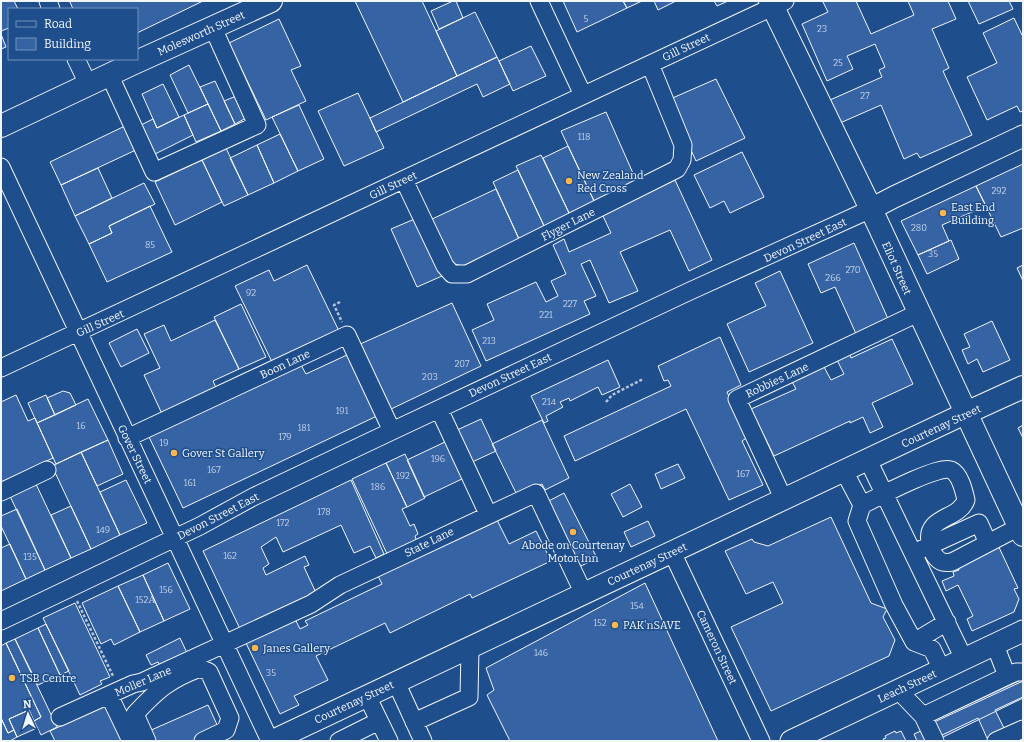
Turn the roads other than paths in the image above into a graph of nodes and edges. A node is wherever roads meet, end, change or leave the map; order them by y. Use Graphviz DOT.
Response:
graph roads {
  1 [pos="271,1"];
  2 [pos="539,1"];
  3 [pos="776,3"];
  4 [pos="213,28"];
  5 [pos="76,60"];
  6 [pos="650,64"];
  7 [pos="110,74"];
  8 [pos="88,84"];
  9 [pos="583,95"];
  10 [pos="1,126"];
  11 [pos="1023,136"];
  12 [pos="1,167"];
  13 [pos="404,180"];
  14 [pos="871,209"];
  15 [pos="918,313"];
  16 [pos="78,333"];
  17 [pos="1,368"];
  18 [pos="1023,387"];
  19 [pos="439,409"];
  20 [pos="966,413"];
  21 [pos="392,431"];
  22 [pos="127,438"];
  23 [pos="868,460"];
  24 [pos="47,470"];
  25 [pos="844,471"];
  26 [pos="1,492"];
  27 [pos="883,494"];
  28 [pos="784,500"];
  29 [pos="862,505"];
  30 [pos="488,514"];
  31 [pos="1021,531"];
  32 [pos="175,538"];
  33 [pos="988,543"];
  34 [pos="931,545"];
  35 [pos="672,552"];
  36 [pos="913,554"];
  37 [pos="584,594"];
  38 [pos="1,621"];
  39 [pos="947,622"];
  40 [pos="1023,631"];
  41 [pos="914,642"];
  42 [pos="225,644"];
  43 [pos="995,645"];
  44 [pos="470,648"];
  45 [pos="964,659"];
  46 [pos="942,670"];
  47 [pos="1015,674"];
  48 [pos="396,682"];
  49 [pos="121,690"];
  50 [pos="898,690"];
  51 [pos="367,696"];
  52 [pos="142,706"];
  53 [pos="923,716"];
  54 [pos="60,717"];
  55 [pos="379,721"];
  56 [pos="414,722"];
  57 [pos="1023,729"];
  58 [pos="131,741"];
  59 [pos="147,741"];
  60 [pos="203,741"];
  61 [pos="271,741"];
  62 [pos="339,741"];
  63 [pos="389,741"];
  64 [pos="423,741"];
  65 [pos="762,741"];
  66 [pos="791,741"];
  67 [pos="922,741"];
  68 [pos="935,741"];
  69 [pos="996,741"];
  1 -- 4 [label="highway, Molesworth Street"];
  2 -- 9 [label="street"];
  3 -- 6 [label="street, Gill Street"];
  3 -- 14 [label="highway, Eliot Street"];
  4 -- 7 [label="highway, Molesworth Street"];
  4 -- 7 [label="street"];
  5 -- 8 [label="street"];
  6 -- 9 [label="street, Gill Street"];
  6 -- 13 [label="street, Flyger Lane"];
  7 -- 8 [label="highway, Molesworth Street"];
  8 -- 10 [label="highway, Molesworth Street"];
  9 -- 13 [label="street, Gill Street"];
  11 -- 14 [label="main road, Devon Street East"];
  12 -- 16 [label="street, Gover Street"];
  13 -- 16 [label="street, Gill Street"];
  14 -- 15 [label="highway, Eliot Street"];
  14 -- 19 [label="street, Devon Street East"];
  15 -- 20 [label="highway, Eliot Street"];
  15 -- 28 [label="street, Robbies Lane"];
  16 -- 17 [label="street, Gill Street"];
  16 -- 22 [label="street, Gover Street"];
  18 -- 20 [label="highway, Courtenay Street"];
  19 -- 21 [label="street, Devon Street East"];
  19 -- 30 [label="street"];
  20 -- 23 [label="main road, Courtenay Street"];
  20 -- 31 [label="highway, Eliot Street"];
  21 -- 22 [label="street, Boon Lane"];
  21 -- 32 [label="street, Devon Street East"];
  22 -- 32 [label="street, Gover Street"];
  23 -- 25 [label="main road, Courtenay Street"];
  23 -- 27 [label="street"];
  24 -- 26 [label="street"];
  25 -- 28 [label="main road, Courtenay Street"];
  25 -- 29 [label="street"];
  27 -- 29 [label="street"];
  27 -- 34 [label="street"];
  27 -- 36 [label="street"];
  28 -- 35 [label="main road, Courtenay Street"];
  29 -- 41 [label="street"];
  30 -- 37 [label="street, State Lane"];
  30 -- 42 [label="street, State Lane"];
  31 -- 33 [label="street"];
  32 -- 38 [label="street, Devon Street East"];
  32 -- 42 [label="street, Gover Street"];
  33 -- 34 [label="street"];
  33 -- 34 [label="street"];
  34 -- 36 [label="street"];
  35 -- 37 [label="main road, Courtenay Street"];
  35 -- 65 [label="street, Cameron Street"];
  36 -- 39 [label="street"];
  37 -- 44 [label="main road, Courtenay Street"];
  39 -- 41 [label="street"];
  39 -- 45 [label="street"];
  40 -- 43 [label="main road, Leach Street"];
  41 -- 46 [label="street"];
  42 -- 49 [label="street, Moller Lane"];
  42 -- 61 [label="street, Gover Street"];
  43 -- 45 [label="main road, Leach Street"];
  43 -- 47 [label="street"];
  44 -- 48 [label="main road, Courtenay Street"];
  44 -- 56 [label="street"];
  45 -- 46 [label="main road, Leach Street"];
  46 -- 50 [label="main road, Leach Street"];
  47 -- 53 [label="street"];
  48 -- 51 [label="main road, Courtenay Street"];
  48 -- 56 [label="street"];
  49 -- 52 [label="street"];
  49 -- 54 [label="street, Moller Lane"];
  49 -- 58 [label="street"];
  50 -- 53 [label="street"];
  50 -- 66 [label="main road, Leach Street"];
  51 -- 55 [label="street"];
  51 -- 61 [label="main road, Courtenay Street"];
  52 -- 59 [label="street"];
  52 -- 60 [label="street"];
  53 -- 67 [label="street"];
  53 -- 68 [label="street"];
  55 -- 62 [label="street"];
  55 -- 63 [label="street"];
  56 -- 64 [label="street"];
  57 -- 69 [label="street"];
}
